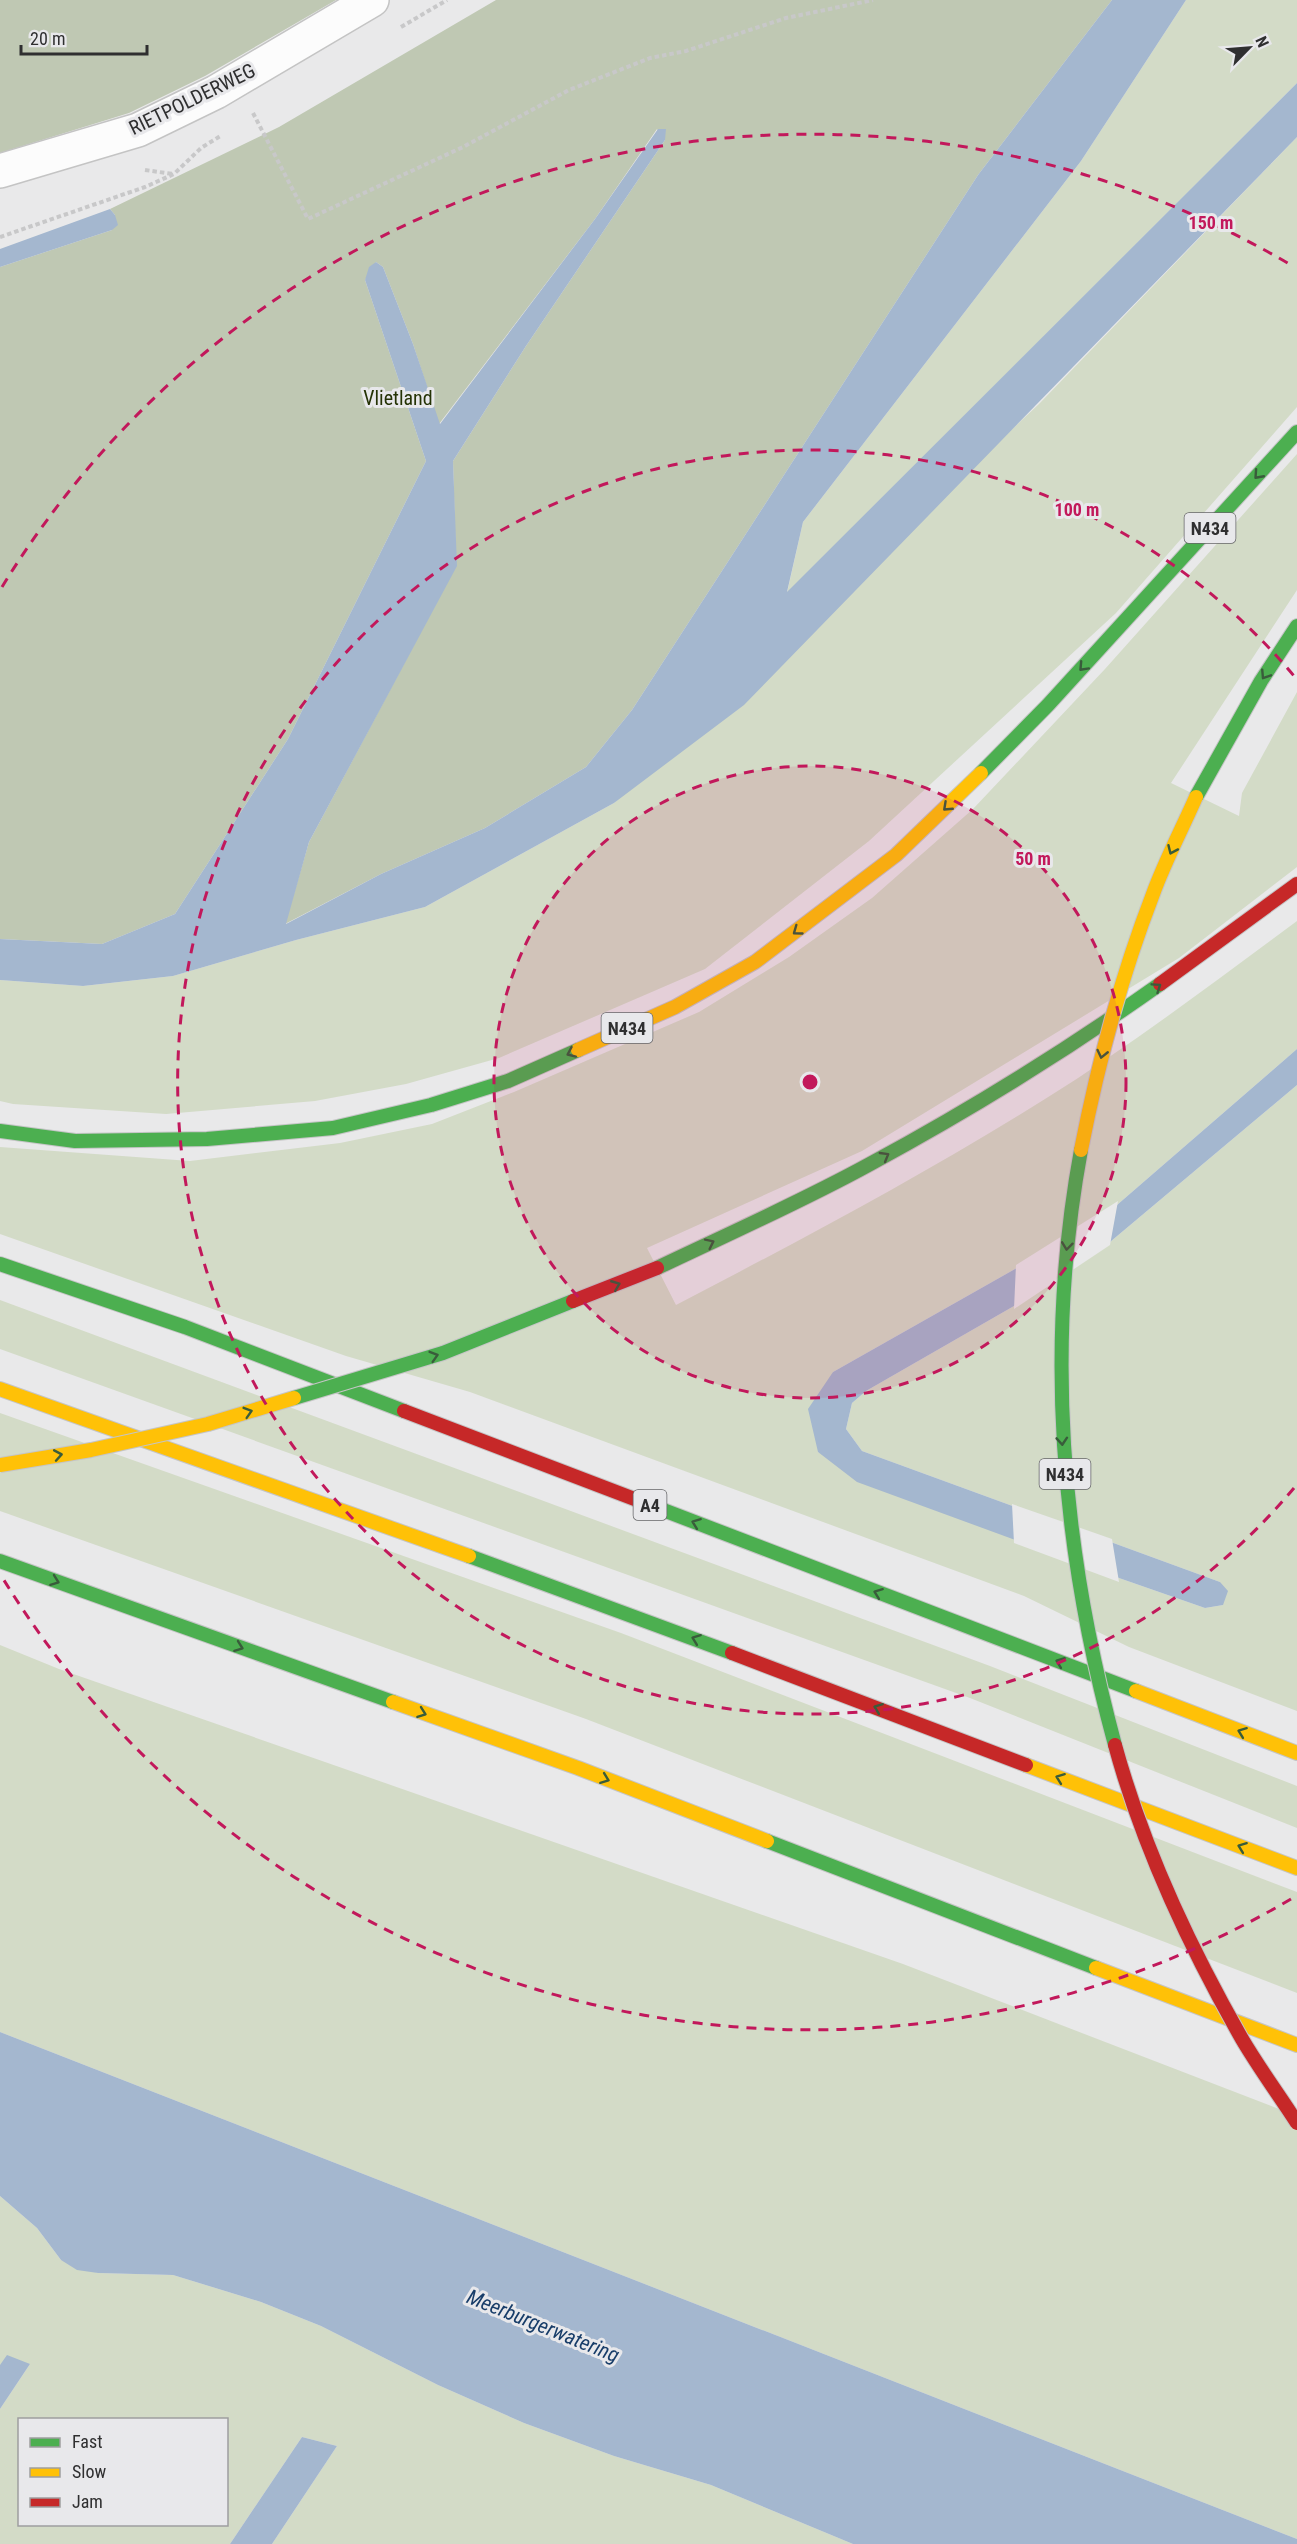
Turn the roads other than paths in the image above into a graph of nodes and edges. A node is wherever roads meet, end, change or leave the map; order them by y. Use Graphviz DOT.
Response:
graph roads {
  1 [pos="372,0"];
  2 [pos="0,171"];
  3 [pos="1297,432"];
  4 [pos="1297,626"];
  5 [pos="1297,884"];
  6 [pos="0,1131"];
  7 [pos="0,1264"];
  8 [pos="0,1389"];
  9 [pos="0,1465"];
  10 [pos="0,1561"];
  11 [pos="1297,1754"];
  12 [pos="1297,1868"];
  13 [pos="1297,2045"];
  14 [pos="1297,2123"];
  1 -- 2 [label="street, RIETPOLDERWEG"];
  3 -- 6 [label="highway, N434, one-way"];
  4 -- 14 [label="highway, N434, one-way, bridge"];
  9 -- 5 [label="highway, one-way, bridge"];
  11 -- 7 [label="highway, A4, one-way"];
  12 -- 8 [label="highway, one-way"];
  10 -- 13 [label="highway, one-way"];
}
